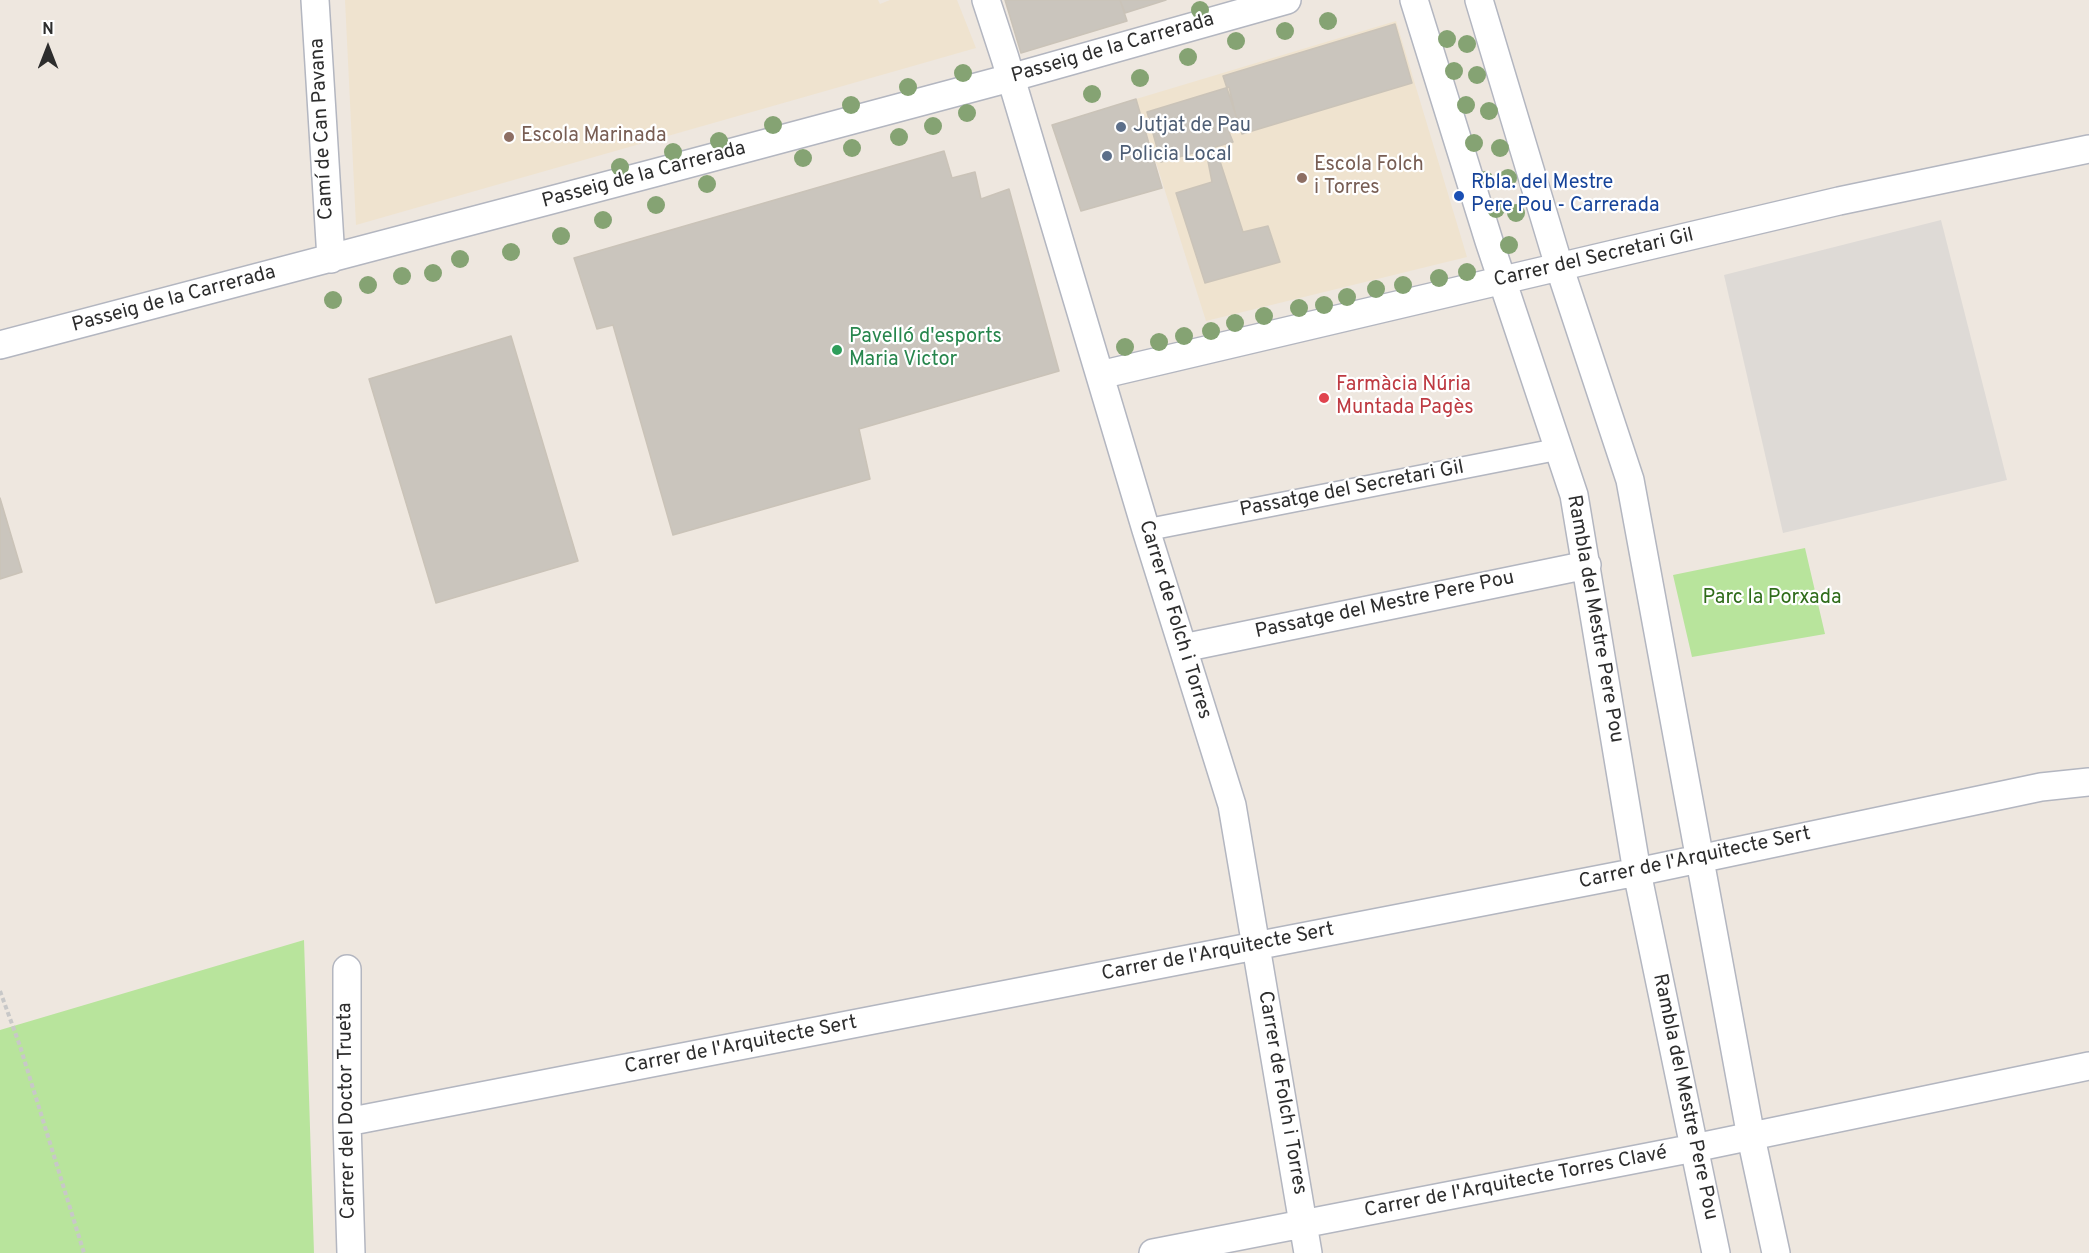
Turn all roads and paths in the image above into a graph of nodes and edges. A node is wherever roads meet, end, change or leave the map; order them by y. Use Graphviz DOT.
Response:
graph roads {
  1 [pos="315,0"];
  2 [pos="986,0"];
  3 [pos="1287,0"];
  4 [pos="1414,0"];
  5 [pos="1479,0"];
  6 [pos="1010,78"];
  7 [pos="2089,149"];
  8 [pos="331,259"];
  9 [pos="1559,266"];
  10 [pos="1503,280"];
  11 [pos="0,345"];
  12 [pos="1100,375"];
  13 [pos="1559,449"];
  14 [pos="1146,530"];
  15 [pos="1587,565"];
  16 [pos="1183,648"];
  17 [pos="2089,782"];
  18 [pos="1700,858"];
  19 [pos="1637,872"];
  20 [pos="1256,946"];
  21 [pos="347,969"];
  22 [pos="0,992"];
  23 [pos="2089,1066"];
  24 [pos="347,1122"];
  25 [pos="1751,1137"];
  26 [pos="1694,1148"];
  27 [pos="1303,1224"];
  28 [pos="84,1253"];
  29 [pos="351,1253"];
  30 [pos="1153,1253"];
  31 [pos="1308,1253"];
  32 [pos="1716,1253"];
  33 [pos="1776,1253"];
  1 -- 8 [label="street, Camí de Can Pavana"];
  2 -- 6 [label="street, Carrer de Folch i Torres"];
  3 -- 6 [label="street, Passeig de la Carrerada"];
  4 -- 10 [label="street, Rambla del Mestre Pere Pou"];
  5 -- 9 [label="street"];
  6 -- 8 [label="street, Passeig de la Carrerada"];
  6 -- 12 [label="street, Carrer de Folch i Torres"];
  7 -- 9 [label="street, Carrer del Secretari Gil"];
  8 -- 11 [label="street, Passeig de la Carrerada"];
  9 -- 10 [label="street, Carrer del Secretari Gil"];
  9 -- 18 [label="street"];
  10 -- 12 [label="street, Carrer del Secretari Gil"];
  10 -- 13 [label="street, Rambla del Mestre Pere Pou"];
  12 -- 14 [label="street, Carrer de Folch i Torres"];
  13 -- 14 [label="street, Passatge del Secretari Gil"];
  13 -- 15 [label="street, Rambla del Mestre Pere Pou"];
  14 -- 16 [label="street, Carrer de Folch i Torres"];
  15 -- 16 [label="street, Passatge del Mestre Pere Pou"];
  15 -- 19 [label="street, Rambla del Mestre Pere Pou"];
  16 -- 20 [label="street, Carrer de Folch i Torres"];
  17 -- 18 [label="street, Carrer de l'Arquitecte Sert"];
  18 -- 19 [label="street, Carrer de l'Arquitecte Sert"];
  18 -- 25 [label="street"];
  19 -- 20 [label="street, Carrer de l'Arquitecte Sert"];
  19 -- 26 [label="street, Rambla del Mestre Pere Pou"];
  20 -- 24 [label="street, Carrer de l'Arquitecte Sert"];
  20 -- 27 [label="street, Carrer de Folch i Torres"];
  21 -- 24 [label="street, Carrer del Doctor Trueta"];
  22 -- 28 [label="path"];
  23 -- 25 [label="street, Carrer de l'Arquitecte Torres Clavé"];
  24 -- 29 [label="street, Carrer del Doctor Trueta"];
  25 -- 26 [label="street, Carrer de l'Arquitecte Torres Clavé"];
  25 -- 33 [label="street"];
  26 -- 27 [label="street, Carrer de l'Arquitecte Torres Clavé"];
  26 -- 32 [label="street, Rambla del Mestre Pere Pou"];
  27 -- 30 [label="street, Carrer de l'Arquitecte Torres Clavé"];
  27 -- 31 [label="street, Carrer de Folch i Torres"];
}
